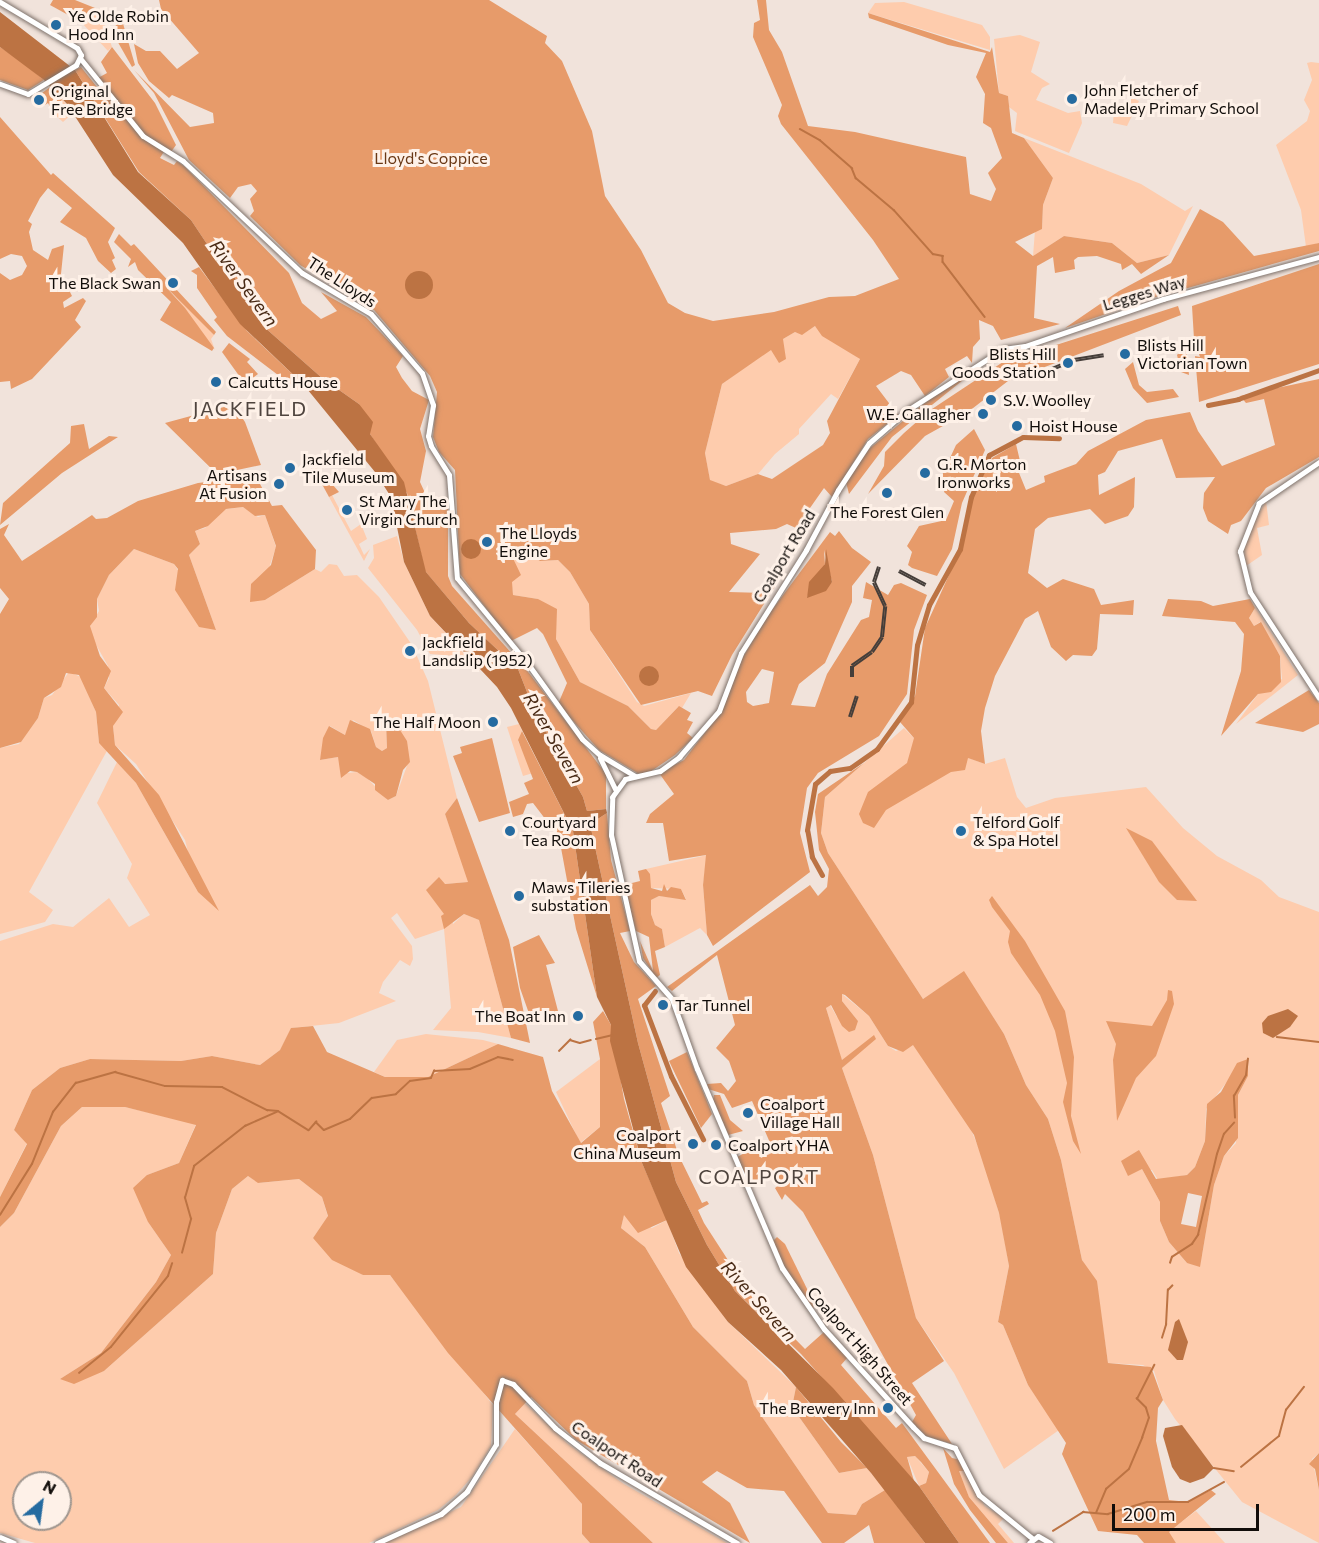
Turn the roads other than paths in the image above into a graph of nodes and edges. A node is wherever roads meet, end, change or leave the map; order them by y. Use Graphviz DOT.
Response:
graph roads {
  1 [pos="0,2"];
  2 [pos="80,58"];
  3 [pos="0,84"];
  4 [pos="1319,256"];
  5 [pos="980,362"];
  6 [pos="1319,462"];
  7 [pos="1319,698"];
  8 [pos="596,752"];
  9 [pos="605,764"];
  10 [pos="635,776"];
  11 [pos="623,781"];
  12 [pos="615,789"];
  13 [pos="0,1537"];
  14 [pos="1031,1541"];
  15 [pos="14,1543"];
  16 [pos="377,1543"];
  17 [pos="737,1543"];
  18 [pos="1050,1543"];
  1 -- 2 [label="street, The Lloyds"];
  2 -- 3 [label="street"];
  2 -- 8 [label="street, The Lloyds"];
  4 -- 5 [label="street, Legges Way"];
  5 -- 10 [label="street, Coalport Road"];
  6 -- 7 [label="street"];
  8 -- 9 [label="street"];
  8 -- 10 [label="street, The Lloyds"];
  9 -- 11 [label="street"];
  9 -- 12 [label="street"];
  10 -- 11 [label="street"];
  11 -- 12 [label="street"];
  12 -- 14 [label="street, Coalport High Street"];
  13 -- 15 [label="street"];
  14 -- 18 [label="street"];
  16 -- 17 [label="street, Coalport Road"];
}
